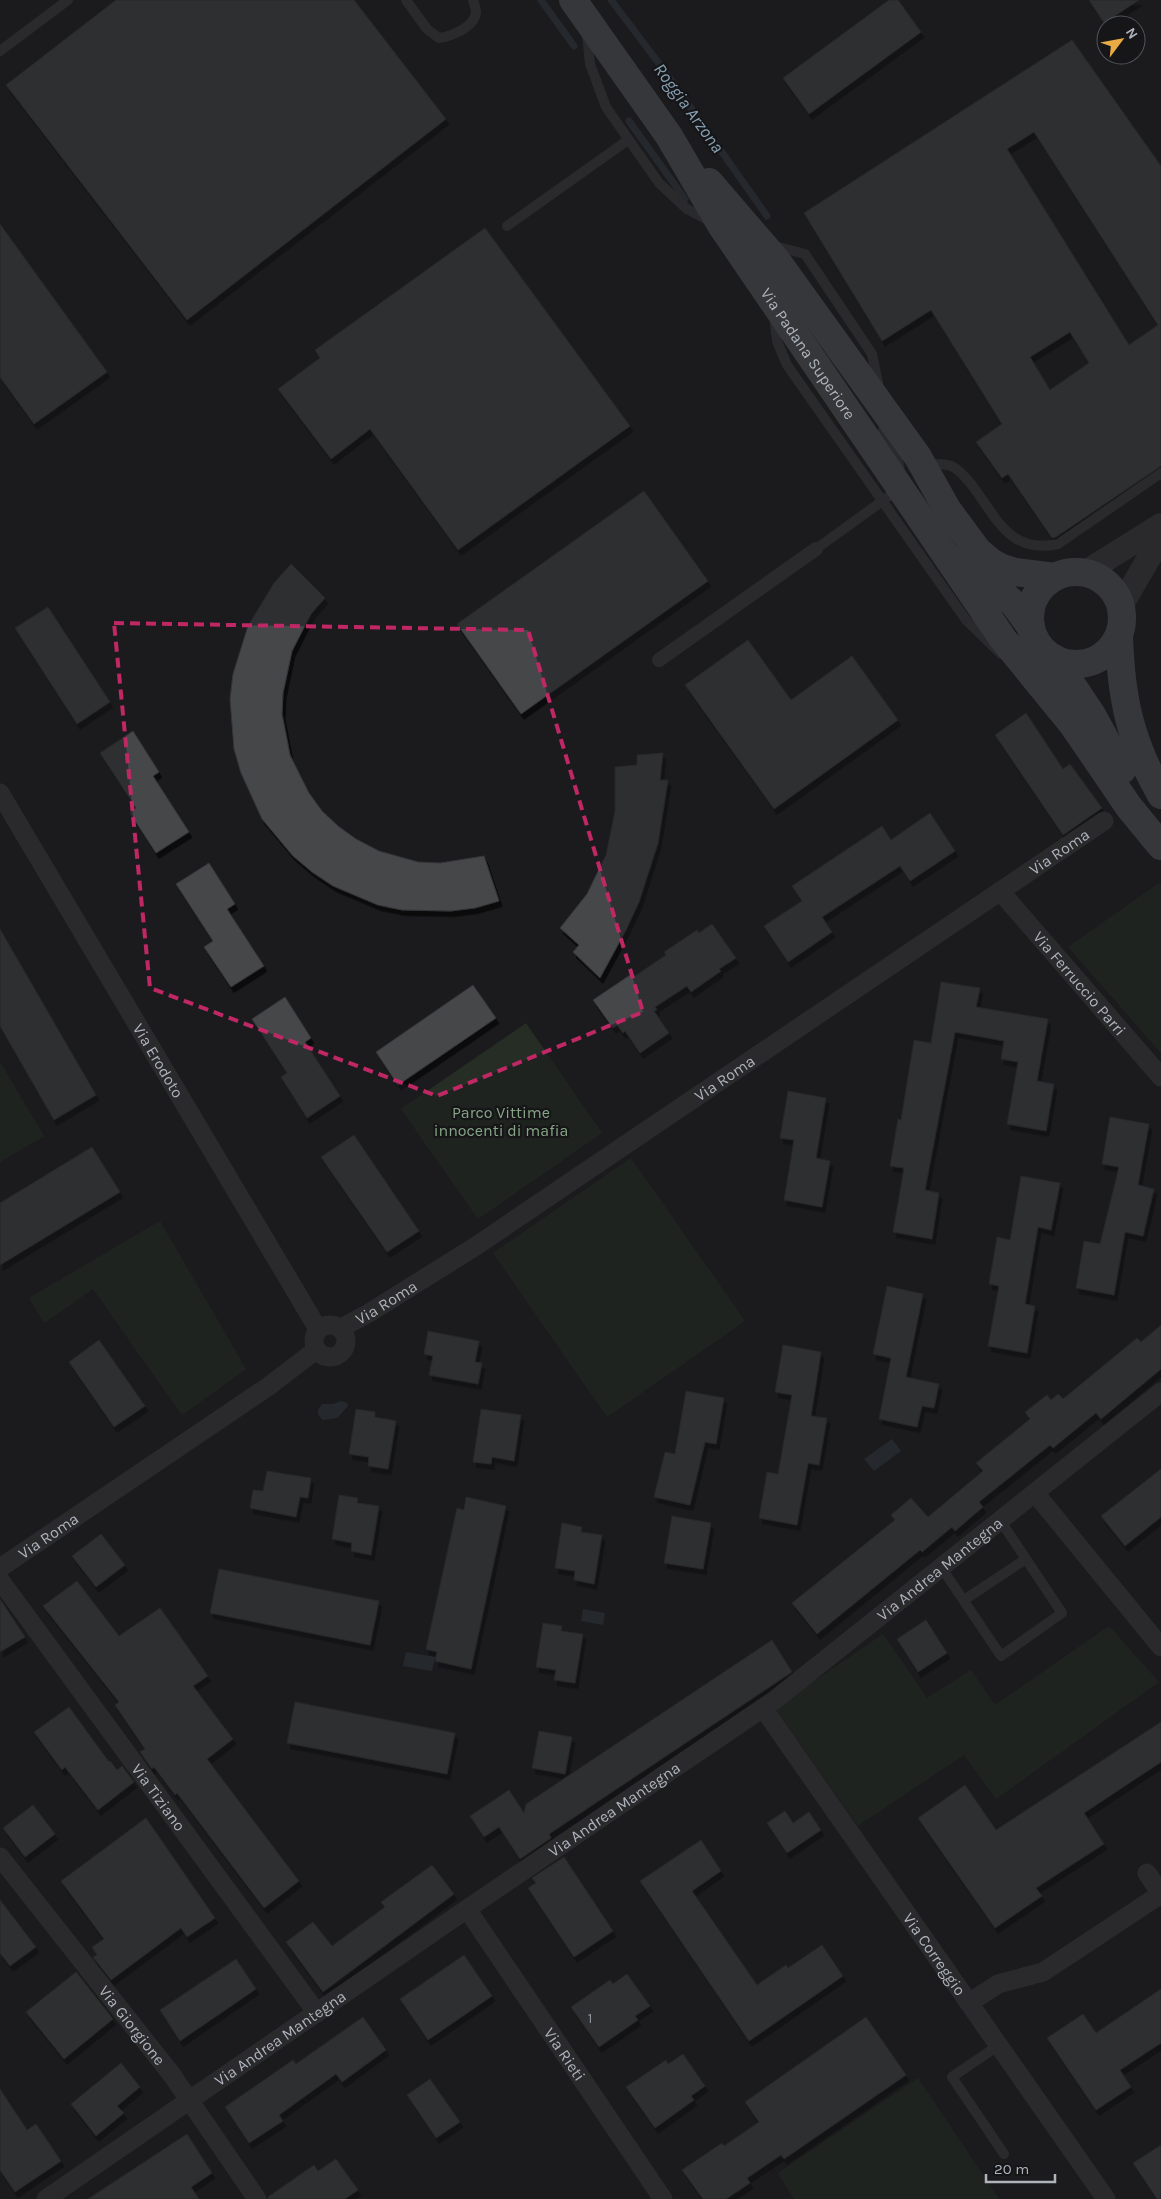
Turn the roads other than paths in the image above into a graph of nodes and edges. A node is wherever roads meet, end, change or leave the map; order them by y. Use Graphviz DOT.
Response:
graph roads {
  1 [pos="68,0"];
  2 [pos="406,0"];
  3 [pos="473,0"];
  4 [pos="579,9"];
  5 [pos="0,51"];
  6 [pos="669,136"];
  7 [pos="628,140"];
  8 [pos="721,225"];
  9 [pos="507,226"];
  10 [pos="771,252"];
  11 [pos="800,311"];
  12 [pos="879,414"];
  13 [pos="923,465"];
  14 [pos="1161,474"];
  15 [pos="890,494"];
  16 [pos="916,511"];
  17 [pos="1161,525"];
  18 [pos="1161,537"];
  19 [pos="816,549"];
  20 [pos="1086,572"];
  21 [pos="1055,577"];
  22 [pos="1121,606"];
  23 [pos="1031,627"];
  24 [pos="1119,636"];
  25 [pos="1054,658"];
  26 [pos="659,660"];
  27 [pos="1023,666"];
  28 [pos="0,793"];
  29 [pos="1161,795"];
  30 [pos="1104,820"];
  31 [pos="1161,845"];
  32 [pos="1000,891"];
  33 [pos="1161,1076"];
  34 [pos="341,1328"];
  35 [pos="318,1329"];
  36 [pos="316,1350"];
  37 [pos="1161,1392"];
  38 [pos="1035,1493"];
  39 [pos="1000,1520"];
  40 [pos="1026,1559"];
  41 [pos="941,1567"];
  42 [pos="0,1568"];
  43 [pos="0,1580"];
  44 [pos="964,1600"];
  45 [pos="1161,1647"];
  46 [pos="763,1708"];
  47 [pos="0,1856"];
  48 [pos="1147,1872"];
  49 [pos="467,1908"];
  50 [pos="969,2003"];
  51 [pos="317,2013"];
  52 [pos="999,2045"];
  53 [pos="189,2099"];
  54 [pos="1004,2154"];
  55 [pos="46,2199"];
  56 [pos="257,2199"];
  57 [pos="663,2199"];
  58 [pos="1106,2199"];
  1 -- 5 [label="lane"];
  2 -- 3 [label="lane"];
  4 -- 6 [label="main road"];
  4 -- 7 [label="lane"];
  6 -- 8 [label="main road, Via Padana Superiore"];
  6 -- 10 [label="main road, Via Padana Superiore"];
  7 -- 8 [label="lane"];
  7 -- 9 [label="lane"];
  8 -- 15 [label="main road, Via Padana Superiore"];
  10 -- 11 [label="lane, Via Padana Superiore"];
  10 -- 12 [label="main road, Via Padana Superiore"];
  12 -- 13 [label="main road, Via Padana Superiore"];
  12 -- 15 [label="lane, Via Padana Superiore"];
  13 -- 14 [label="lane"];
  13 -- 21 [label="main road, Via Padana Superiore"];
  15 -- 16 [label="main road"];
  15 -- 19 [label="lane"];
  15 -- 27 [label="lane"];
  16 -- 23 [label="main road"];
  16 -- 27 [label="main road"];
  17 -- 20 [label="street"];
  18 -- 22 [label="street"];
  19 -- 26 [label="street"];
  20 -- 21 [label="main road, Via Padana Superiore"];
  20 -- 22 [label="main road"];
  21 -- 23 [label="main road"];
  22 -- 24 [label="main road"];
  23 -- 25 [label="main road"];
  24 -- 25 [label="main road"];
  24 -- 29 [label="main road"];
  25 -- 31 [label="main road"];
  27 -- 31 [label="main road"];
  28 -- 35 [label="street, Via Erodoto"];
  30 -- 32 [label="street, Via Roma"];
  32 -- 33 [label="street, Via Ferruccio Parri"];
  32 -- 34 [label="street, Via Roma"];
  34 -- 35 [label="street"];
  34 -- 36 [label="street"];
  35 -- 36 [label="street"];
  36 -- 42 [label="street, Via Roma"];
  37 -- 38 [label="street, Via Andrea Mantegna"];
  38 -- 39 [label="street, Via Andrea Mantegna"];
  38 -- 45 [label="street"];
  39 -- 40 [label="lane"];
  39 -- 41 [label="street, Via Andrea Mantegna"];
  40 -- 44 [label="lane"];
  40 -- 44 [label="lane"];
  41 -- 44 [label="lane"];
  41 -- 46 [label="street, Via Andrea Mantegna"];
  43 -- 51 [label="street, Via Tiziano"];
  46 -- 49 [label="street, Via Andrea Mantegna"];
  46 -- 50 [label="street, Via Correggio"];
  47 -- 53 [label="street, Via Giorgione"];
  48 -- 50 [label="street"];
  49 -- 51 [label="street, Via Andrea Mantegna"];
  49 -- 57 [label="street, Via Rieti"];
  50 -- 52 [label="street, Via Correggio"];
  51 -- 53 [label="street, Via Andrea Mantegna"];
  52 -- 54 [label="lane"];
  52 -- 58 [label="street, Via Correggio"];
  53 -- 55 [label="street, Via Andrea Mantegna"];
  53 -- 56 [label="street, Via Giorgione"];
}
